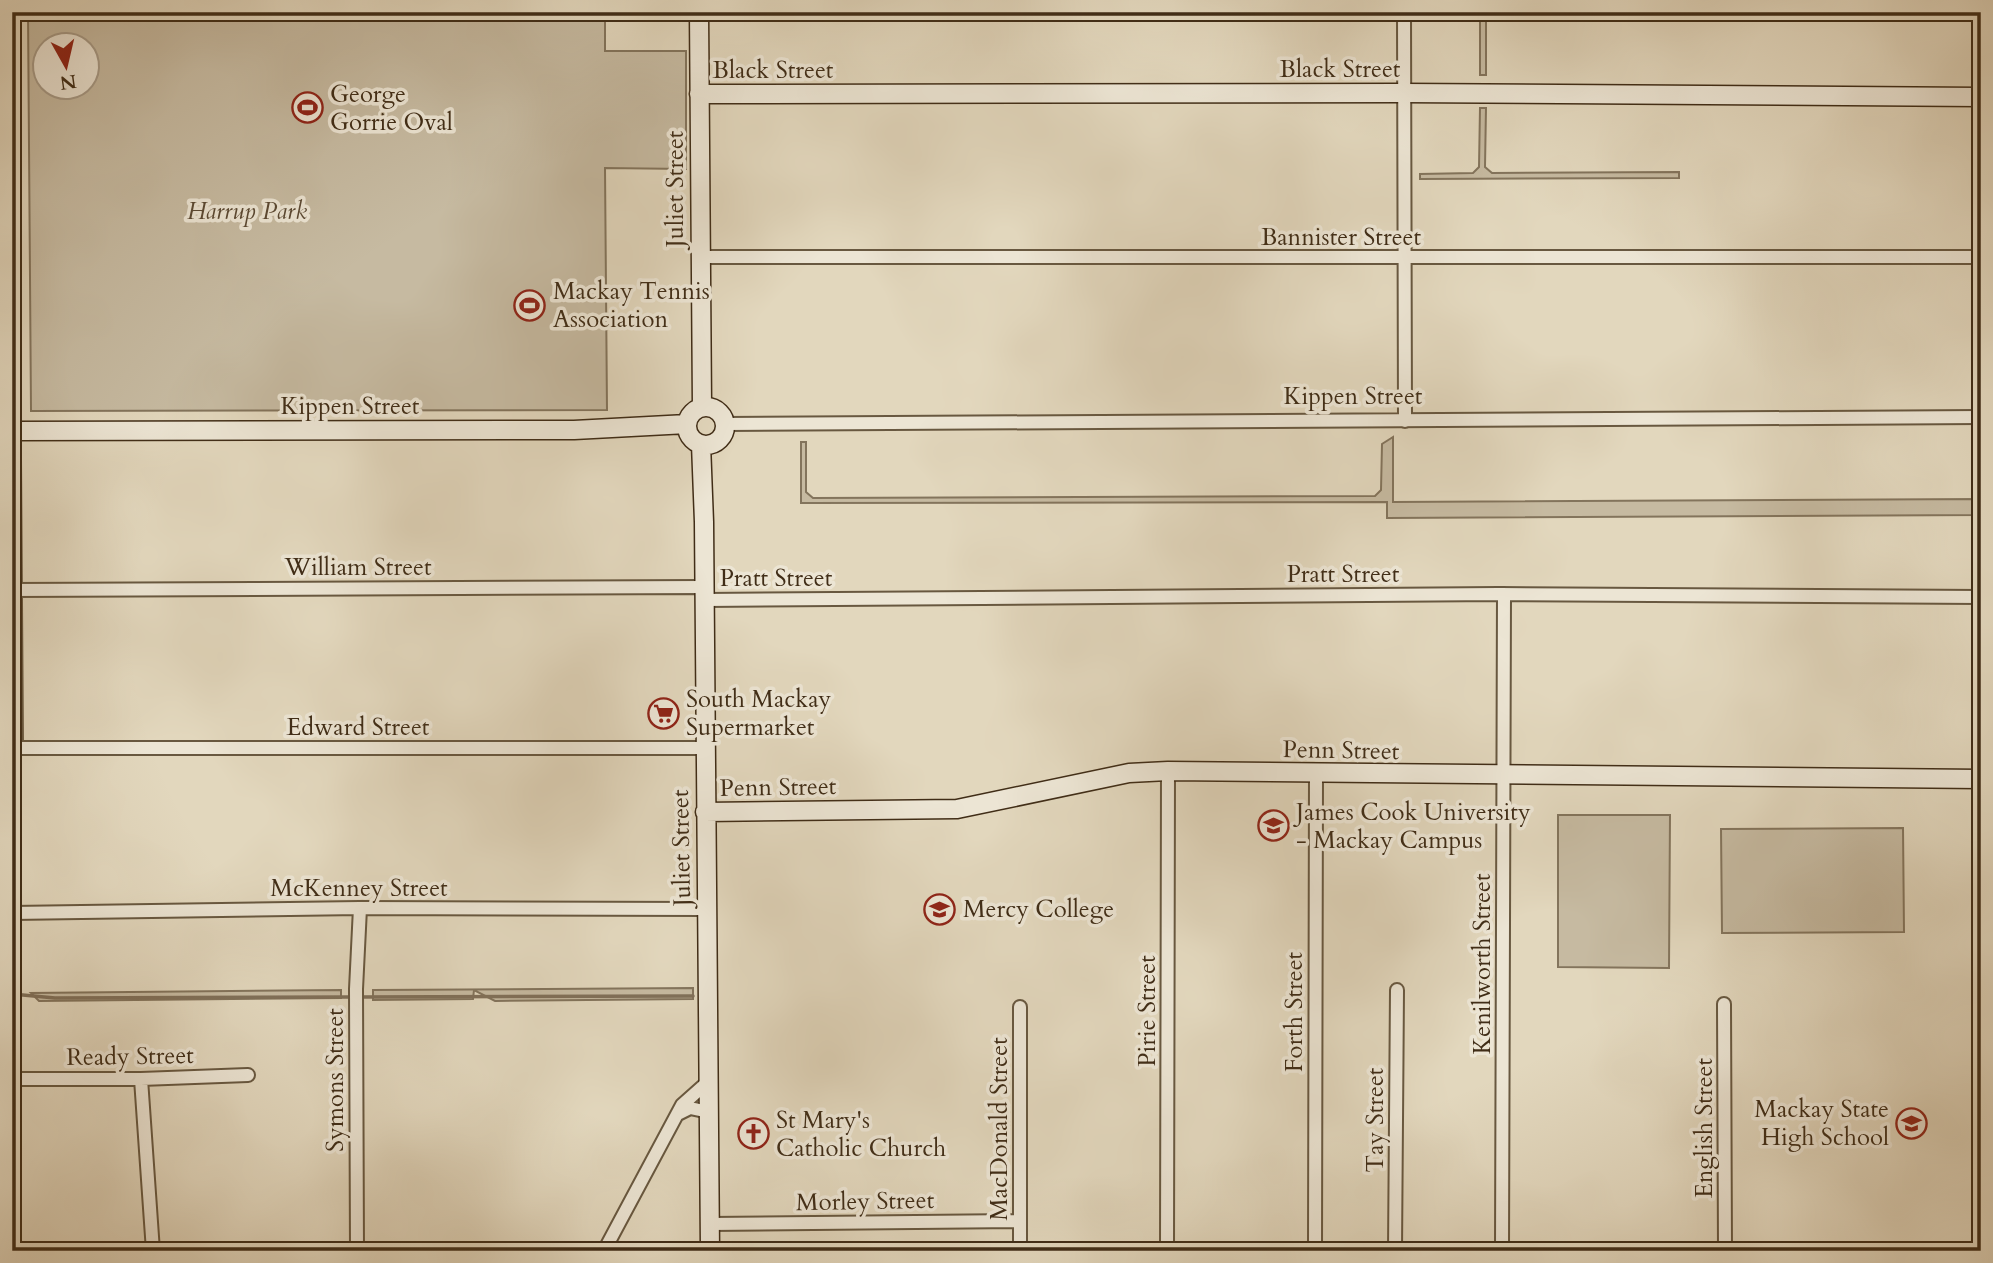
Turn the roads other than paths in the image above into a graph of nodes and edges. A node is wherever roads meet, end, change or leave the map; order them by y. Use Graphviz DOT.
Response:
graph roads {
  1 [pos="699,12"];
  2 [pos="1404,12"];
  3 [pos="1403,93"];
  4 [pos="699,94"];
  5 [pos="1981,97"];
  6 [pos="12,170"];
  7 [pos="700,257"];
  8 [pos="1981,257"];
  9 [pos="1405,258"];
  10 [pos="702,407"];
  11 [pos="1981,417"];
  12 [pos="1405,421"];
  13 [pos="687,424"];
  14 [pos="725,424"];
  15 [pos="13,431"];
  16 [pos="701,444"];
  17 [pos="13,590"];
  18 [pos="704,593"];
  19 [pos="1504,594"];
  20 [pos="1981,597"];
  21 [pos="14,748"];
  22 [pos="704,748"];
  23 [pos="1168,771"];
  24 [pos="1316,774"];
  25 [pos="1503,776"];
  26 [pos="1981,779"];
  27 [pos="705,812"];
  28 [pos="360,908"];
  29 [pos="706,909"];
  30 [pos="12,914"];
  31 [pos="1397,990"];
  32 [pos="1724,1004"];
  33 [pos="1020,1007"];
  34 [pos="248,1074"];
  35 [pos="12,1079"];
  36 [pos="141,1079"];
  37 [pos="709,1081"];
  38 [pos="709,1112"];
  39 [pos="675,1117"];
  40 [pos="1020,1221"];
  41 [pos="710,1224"];
  42 [pos="153,1251"];
  43 [pos="357,1251"];
  44 [pos="604,1251"];
  45 [pos="710,1251"];
  46 [pos="1020,1251"];
  47 [pos="1167,1251"];
  48 [pos="1315,1251"];
  49 [pos="1395,1251"];
  50 [pos="1502,1251"];
  51 [pos="1725,1251"];
  1 -- 4 [label="street, Juliet Street"];
  2 -- 3 [label="street"];
  3 -- 4 [label="street, Black Street"];
  3 -- 5 [label="street, Black Street"];
  3 -- 9 [label="street"];
  4 -- 7 [label="street, Juliet Street"];
  6 -- 15 [label="street"];
  7 -- 9 [label="street, Bannister Street"];
  7 -- 10 [label="street, Juliet Street"];
  8 -- 9 [label="street, Bannister Street"];
  9 -- 12 [label="street"];
  10 -- 13 [label="street"];
  10 -- 14 [label="street"];
  11 -- 12 [label="street, Kippen Street"];
  12 -- 14 [label="street, Kippen Street"];
  13 -- 15 [label="street, Kippen Street"];
  13 -- 16 [label="street"];
  14 -- 16 [label="street"];
  15 -- 17 [label="street"];
  16 -- 18 [label="street, Juliet Street"];
  17 -- 18 [label="street, William Street"];
  17 -- 21 [label="street"];
  18 -- 19 [label="street, Pratt Street"];
  18 -- 22 [label="street, Juliet Street"];
  19 -- 20 [label="street, Pratt Street"];
  19 -- 25 [label="street, Kenilworth Street"];
  21 -- 22 [label="street, Edward Street"];
  22 -- 27 [label="street, Juliet Street"];
  23 -- 24 [label="street, Penn Street"];
  23 -- 27 [label="street, Penn Street"];
  23 -- 47 [label="street, Pirie Street"];
  24 -- 25 [label="street, Penn Street"];
  24 -- 48 [label="street, Forth Street"];
  25 -- 26 [label="street, Penn Street"];
  25 -- 50 [label="street, Kenilworth Street"];
  27 -- 29 [label="street, Juliet Street"];
  28 -- 29 [label="street, McKenney Street"];
  28 -- 30 [label="street, McKenney Street"];
  28 -- 43 [label="street, Symons Street"];
  29 -- 37 [label="street, Juliet Street"];
  31 -- 49 [label="street, Tay Street"];
  32 -- 51 [label="street, English Street"];
  33 -- 40 [label="street, MacDonald Street"];
  34 -- 36 [label="street, Ready Street"];
  35 -- 36 [label="street, Ready Street"];
  36 -- 42 [label="street"];
  37 -- 38 [label="street, Juliet Street"];
  37 -- 39 [label="street"];
  38 -- 39 [label="street"];
  38 -- 41 [label="street, Juliet Street"];
  39 -- 44 [label="street"];
  40 -- 41 [label="street, Morley Street"];
  40 -- 46 [label="street, MacDonald Street"];
  41 -- 45 [label="street, Juliet Street"];
}
